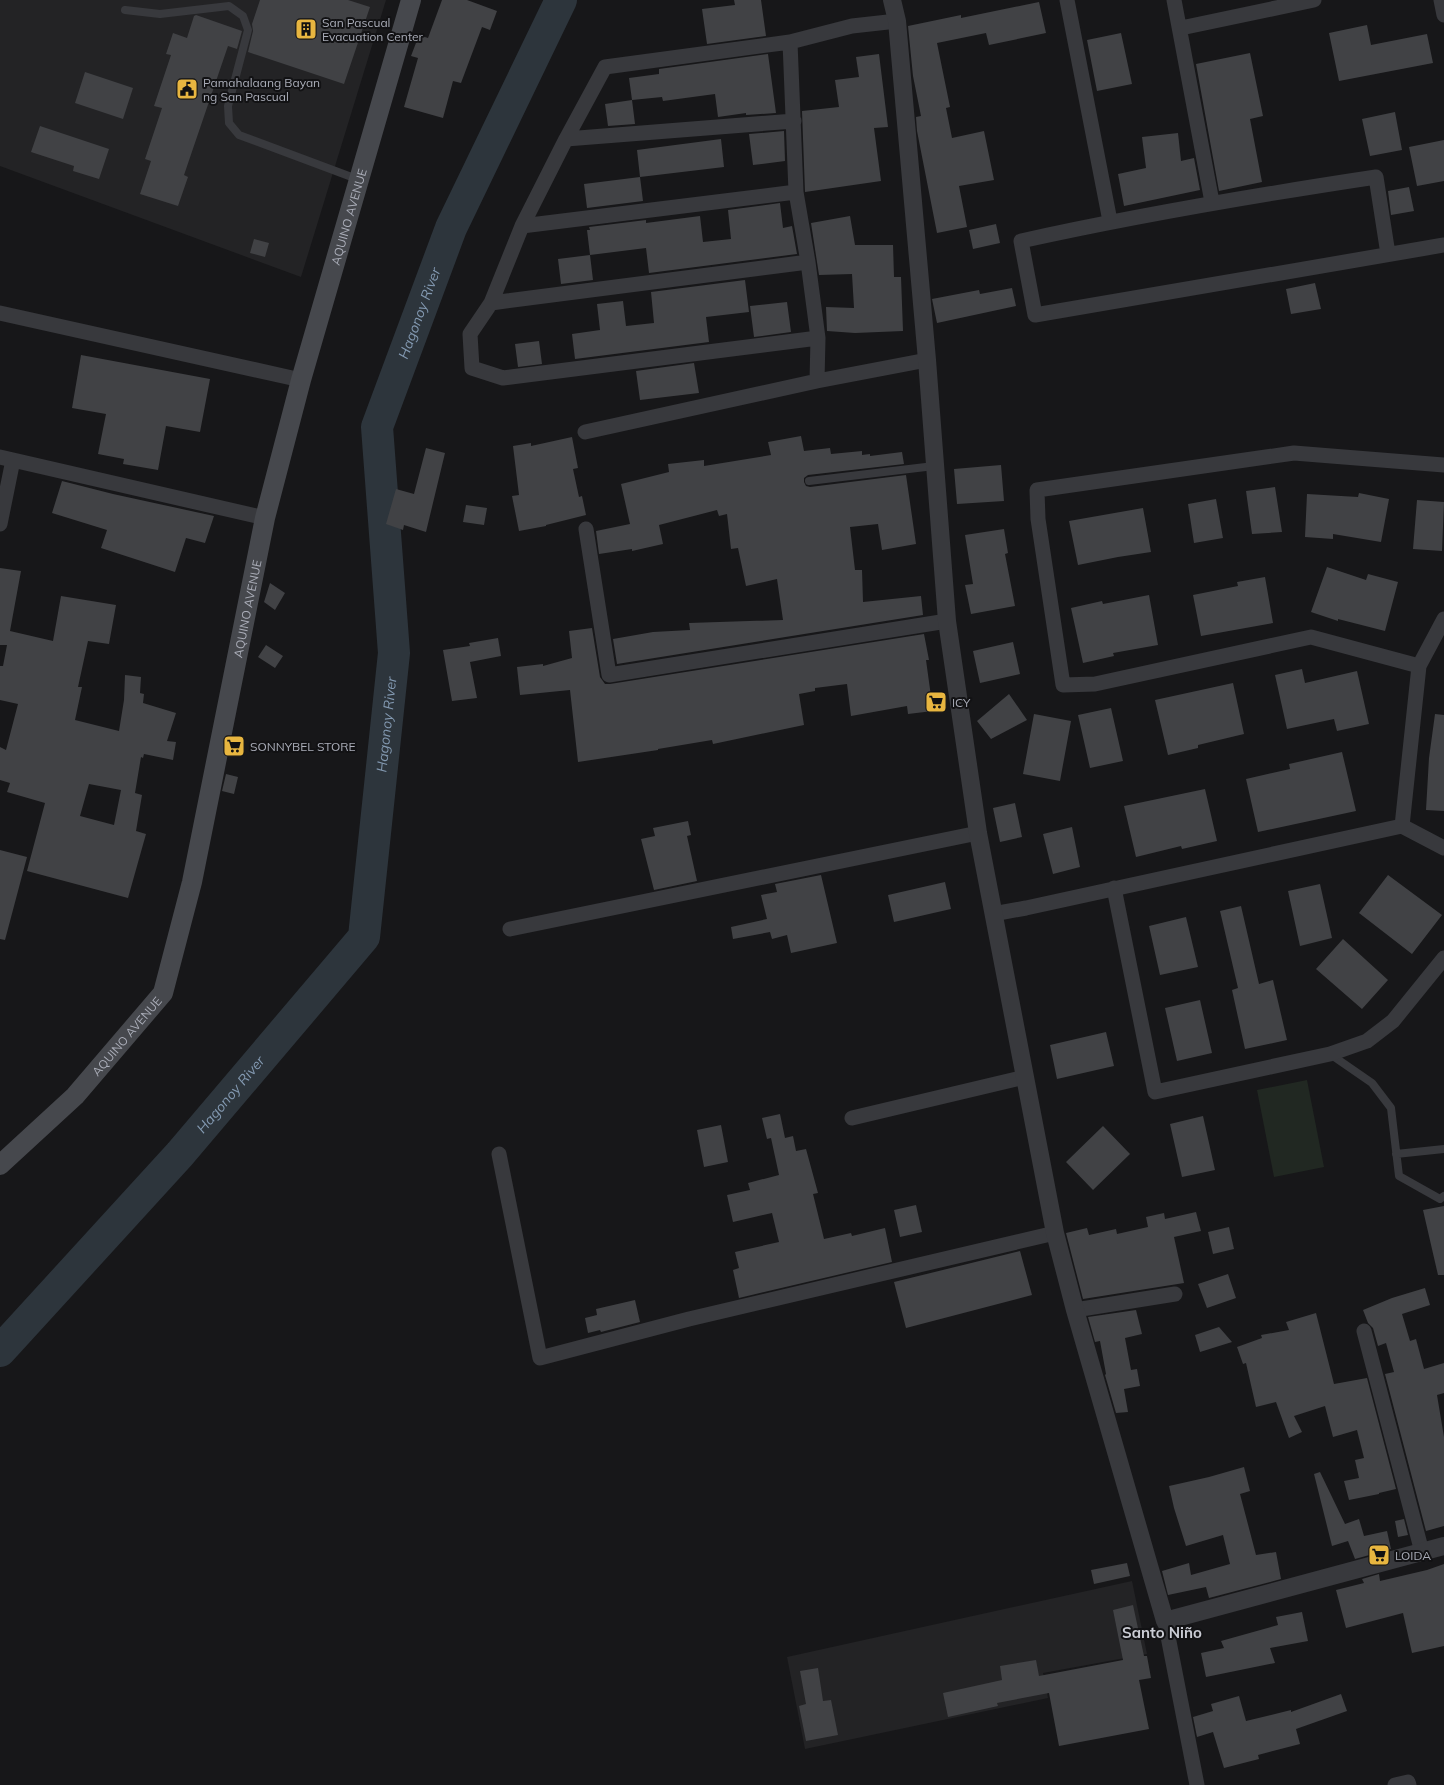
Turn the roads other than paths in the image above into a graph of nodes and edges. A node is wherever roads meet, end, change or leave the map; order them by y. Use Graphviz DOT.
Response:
graph roads {
  1 [pos="411,0"];
  2 [pos="892,0"];
  3 [pos="1067,0"];
  4 [pos="1174,0"];
  5 [pos="1314,0"];
  6 [pos="1440,0"];
  7 [pos="125,10"];
  8 [pos="1444,15"];
  9 [pos="897,21"];
  10 [pos="1181,28"];
  11 [pos="790,42"];
  12 [pos="794,121"];
  13 [pos="566,139"];
  14 [pos="359,180"];
  15 [pos="796,192"];
  16 [pos="1212,202"];
  17 [pos="1110,221"];
  18 [pos="522,226"];
  19 [pos="1444,245"];
  20 [pos="1388,254"];
  21 [pos="808,262"];
  22 [pos="491,303"];
  23 [pos="0,314"];
  24 [pos="818,338"];
  25 [pos="927,360"];
  26 [pos="301,380"];
  27 [pos="817,381"];
  28 [pos="585,432"];
  29 [pos="7,459"];
  30 [pos="1444,465"];
  31 [pos="934,466"];
  32 [pos="809,481"];
  33 [pos="265,518"];
  34 [pos="0,524"];
  35 [pos="586,529"];
  36 [pos="1444,619"];
  37 [pos="947,622"];
  38 [pos="1419,666"];
  39 [pos="1402,826"];
  40 [pos="978,833"];
  41 [pos="1444,848"];
  42 [pos="1114,888"];
  43 [pos="993,914"];
  44 [pos="510,928"];
  45 [pos="1444,958"];
  46 [pos="1330,1054"];
  47 [pos="1025,1077"];
  48 [pos="852,1118"];
  49 [pos="1444,1150"];
  50 [pos="499,1154"];
  51 [pos="1396,1154"];
  52 [pos="0,1165"];
  53 [pos="1444,1196"];
  54 [pos="1055,1233"];
  55 [pos="1175,1294"];
  56 [pos="1075,1310"];
  57 [pos="1364,1331"];
  58 [pos="1444,1546"];
  59 [pos="1422,1552"];
  60 [pos="1165,1621"];
  61 [pos="1197,1785"];
  62 [pos="1395,1785"];
  63 [pos="1409,1785"];
  1 -- 14 [label="main road, AQUINO AVENUE"];
  2 -- 9 [label="street"];
  3 -- 17 [label="street"];
  4 -- 10 [label="street"];
  5 -- 10 [label="street"];
  6 -- 8 [label="street"];
  7 -- 14 [label="lane"];
  9 -- 11 [label="street"];
  9 -- 25 [label="street"];
  10 -- 16 [label="street"];
  11 -- 12 [label="street"];
  11 -- 13 [label="street"];
  12 -- 13 [label="street"];
  12 -- 15 [label="street"];
  13 -- 18 [label="street"];
  14 -- 26 [label="main road, AQUINO AVENUE"];
  15 -- 18 [label="street"];
  15 -- 21 [label="street"];
  16 -- 17 [label="street"];
  16 -- 20 [label="street"];
  17 -- 20 [label="street"];
  18 -- 22 [label="street"];
  19 -- 20 [label="street"];
  21 -- 22 [label="street"];
  21 -- 24 [label="street"];
  22 -- 24 [label="street"];
  23 -- 26 [label="street"];
  24 -- 27 [label="street"];
  25 -- 27 [label="street"];
  25 -- 31 [label="street"];
  26 -- 33 [label="main road, AQUINO AVENUE"];
  27 -- 28 [label="street"];
  29 -- 33 [label="street"];
  29 -- 34 [label="street"];
  30 -- 38 [label="street"];
  31 -- 32 [label="lane"];
  31 -- 37 [label="street"];
  33 -- 52 [label="main road, AQUINO AVENUE"];
  35 -- 37 [label="street"];
  36 -- 38 [label="street"];
  37 -- 40 [label="street"];
  38 -- 39 [label="street"];
  39 -- 41 [label="street"];
  39 -- 42 [label="street"];
  40 -- 43 [label="street"];
  40 -- 44 [label="street"];
  42 -- 43 [label="street"];
  42 -- 46 [label="street"];
  43 -- 47 [label="street"];
  45 -- 46 [label="street"];
  46 -- 51 [label="lane"];
  47 -- 48 [label="street"];
  47 -- 54 [label="street"];
  49 -- 51 [label="lane"];
  50 -- 54 [label="street"];
  51 -- 53 [label="lane"];
  54 -- 56 [label="street"];
  55 -- 56 [label="street"];
  56 -- 60 [label="street"];
  57 -- 59 [label="street"];
  58 -- 59 [label="street"];
  59 -- 60 [label="street"];
  60 -- 61 [label="street"];
  62 -- 63 [label="street"];
}
